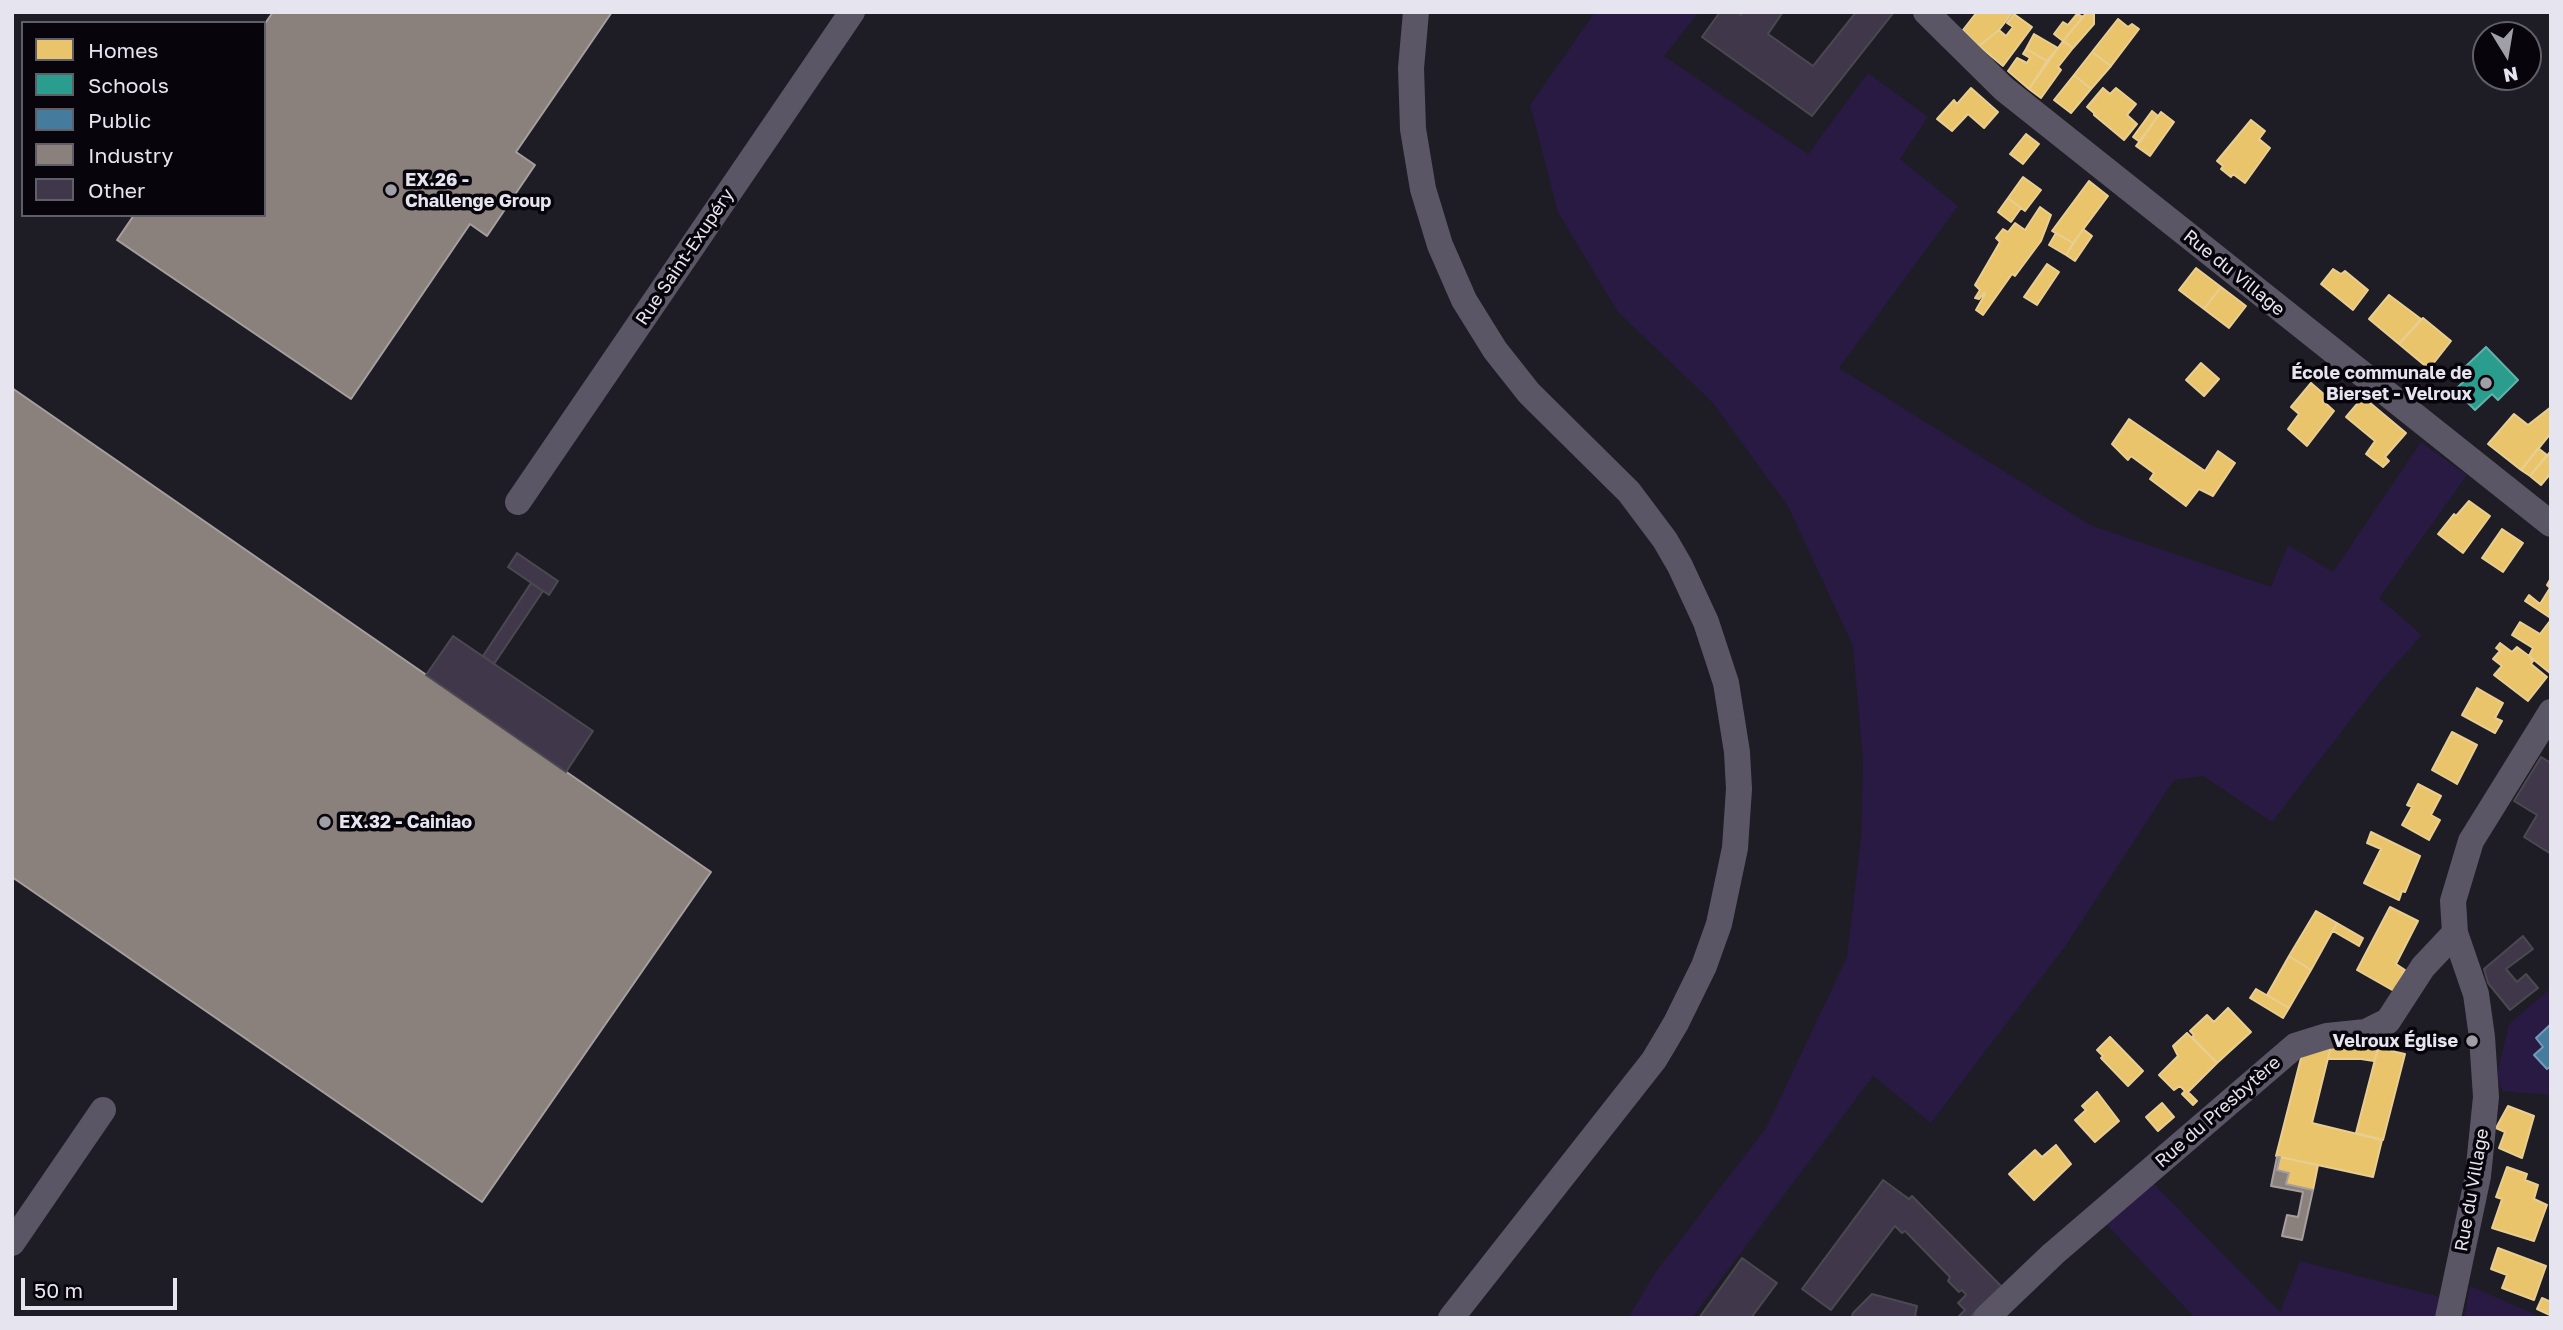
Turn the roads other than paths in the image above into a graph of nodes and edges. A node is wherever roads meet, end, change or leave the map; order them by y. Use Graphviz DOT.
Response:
graph roads {
  1 [pos="852,12"];
  2 [pos="1416,12"];
  3 [pos="1926,12"];
  4 [pos="518,502"];
  5 [pos="2551,524"];
  6 [pos="2551,712"];
  7 [pos="2455,933"];
  8 [pos="103,1110"];
  9 [pos="12,1243"];
  10 [pos="1451,1318"];
  11 [pos="1986,1318"];
  12 [pos="2448,1318"];
  1 -- 4 [label="street, Rue Saint-Exupéry"];
  2 -- 10 [label="street"];
  3 -- 5 [label="street, Rue du Village"];
  6 -- 7 [label="street, Rue du Village"];
  7 -- 11 [label="street, Rue du Presbytère"];
  7 -- 12 [label="street, Rue du Village"];
  8 -- 9 [label="street"];
}
